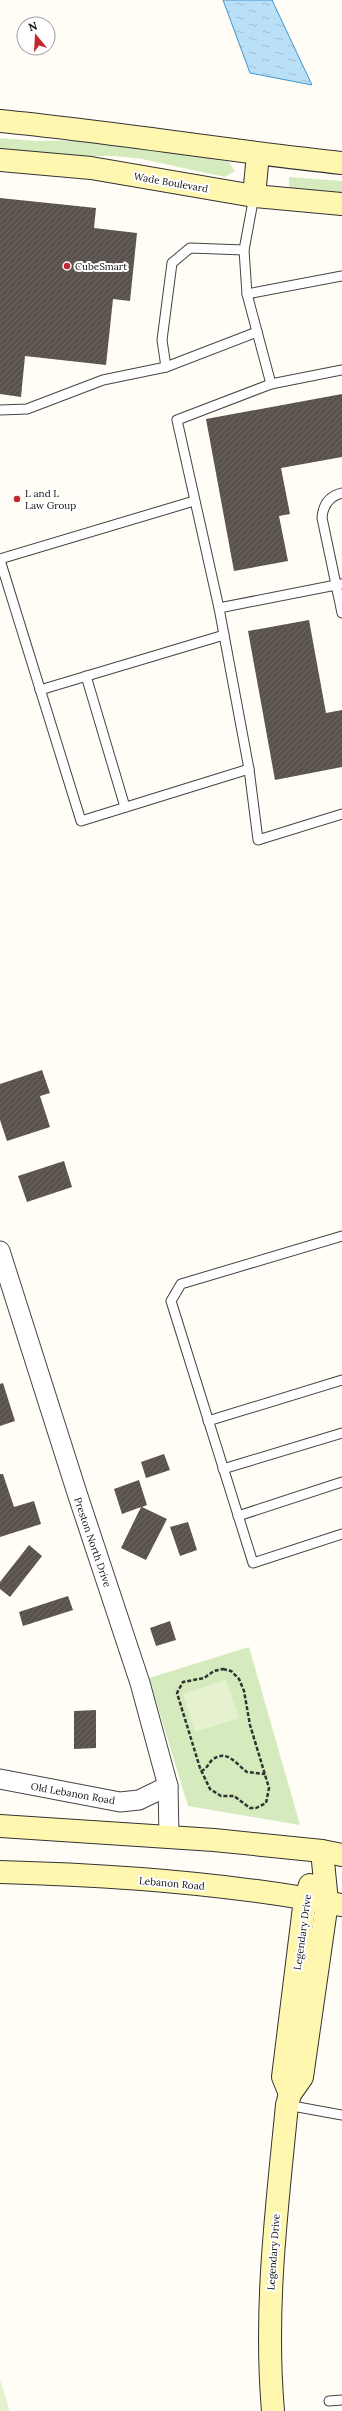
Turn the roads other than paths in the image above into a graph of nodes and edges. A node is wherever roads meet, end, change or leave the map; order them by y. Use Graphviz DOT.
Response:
graph roads {
  1 [pos="0,121"];
  2 [pos="258,154"];
  3 [pos="0,160"];
  4 [pos="342,163"];
  5 [pos="254,196"];
  6 [pos="342,204"];
  7 [pos="244,250"];
  8 [pos="342,276"];
  9 [pos="247,294"];
  10 [pos="257,332"];
  11 [pos="166,367"];
  12 [pos="342,370"];
  13 [pos="271,384"];
  14 [pos="0,410"];
  15 [pos="342,493"];
  16 [pos="194,501"];
  17 [pos="0,560"];
  18 [pos="339,585"];
  19 [pos="219,608"];
  20 [pos="342,613"];
  21 [pos="224,635"];
  22 [pos="86,676"];
  23 [pos="40,690"];
  24 [pos="248,769"];
  25 [pos="125,807"];
  26 [pos="342,814"];
  27 [pos="342,1236"];
  28 [pos="0,1250"];
  29 [pos="342,1380"];
  30 [pos="208,1421"];
  31 [pos="342,1433"];
  32 [pos="223,1469"];
  33 [pos="342,1482"];
  34 [pos="238,1516"];
  35 [pos="342,1534"];
  36 [pos="0,1779"];
  37 [pos="168,1786"];
  38 [pos="0,1826"];
  39 [pos="169,1837"];
  40 [pos="332,1853"];
  41 [pos="0,1872"];
  42 [pos="306,1899"];
  43 [pos="335,1904"];
  44 [pos="289,2100"];
  45 [pos="342,2116"];
  46 [pos="342,2400"];
  47 [pos="329,2401"];
  48 [pos="273,2411"];
  1 -- 2 [label="street"];
  2 -- 4 [label="street"];
  2 -- 5 [label="street"];
  3 -- 5 [label="street, Wade Boulevard"];
  5 -- 6 [label="street, Wade Boulevard"];
  5 -- 7 [label="lane"];
  7 -- 9 [label="lane"];
  7 -- 11 [label="lane"];
  8 -- 9 [label="lane"];
  9 -- 10 [label="lane"];
  10 -- 11 [label="lane"];
  10 -- 13 [label="lane"];
  11 -- 14 [label="lane"];
  12 -- 13 [label="lane"];
  13 -- 16 [label="lane"];
  15 -- 18 [label="lane"];
  16 -- 17 [label="lane"];
  16 -- 19 [label="lane"];
  17 -- 23 [label="lane"];
  18 -- 19 [label="lane"];
  18 -- 20 [label="lane"];
  19 -- 21 [label="lane"];
  21 -- 22 [label="lane"];
  21 -- 24 [label="lane"];
  22 -- 23 [label="lane"];
  22 -- 25 [label="lane"];
  23 -- 25 [label="lane"];
  24 -- 25 [label="lane"];
  24 -- 26 [label="lane"];
  27 -- 30 [label="lane"];
  28 -- 37 [label="street, Preston North Drive"];
  29 -- 30 [label="lane"];
  30 -- 32 [label="lane"];
  31 -- 32 [label="lane"];
  32 -- 34 [label="lane"];
  33 -- 34 [label="lane"];
  34 -- 35 [label="lane"];
  36 -- 37 [label="street, Old Lebanon Road"];
  37 -- 39 [label="street, Preston North Drive"];
  38 -- 39 [label="street"];
  39 -- 40 [label="street"];
  40 -- 42 [label="street, Legendary Drive"];
  40 -- 43 [label="street, Legendary Drive"];
  41 -- 42 [label="street, Lebanon Road"];
  42 -- 43 [label="street, Lebanon Road"];
  42 -- 44 [label="street, Legendary Drive"];
  43 -- 44 [label="street, Legendary Drive"];
  44 -- 45 [label="lane"];
  44 -- 48 [label="street, Legendary Drive"];
  46 -- 47 [label="lane"];
}
